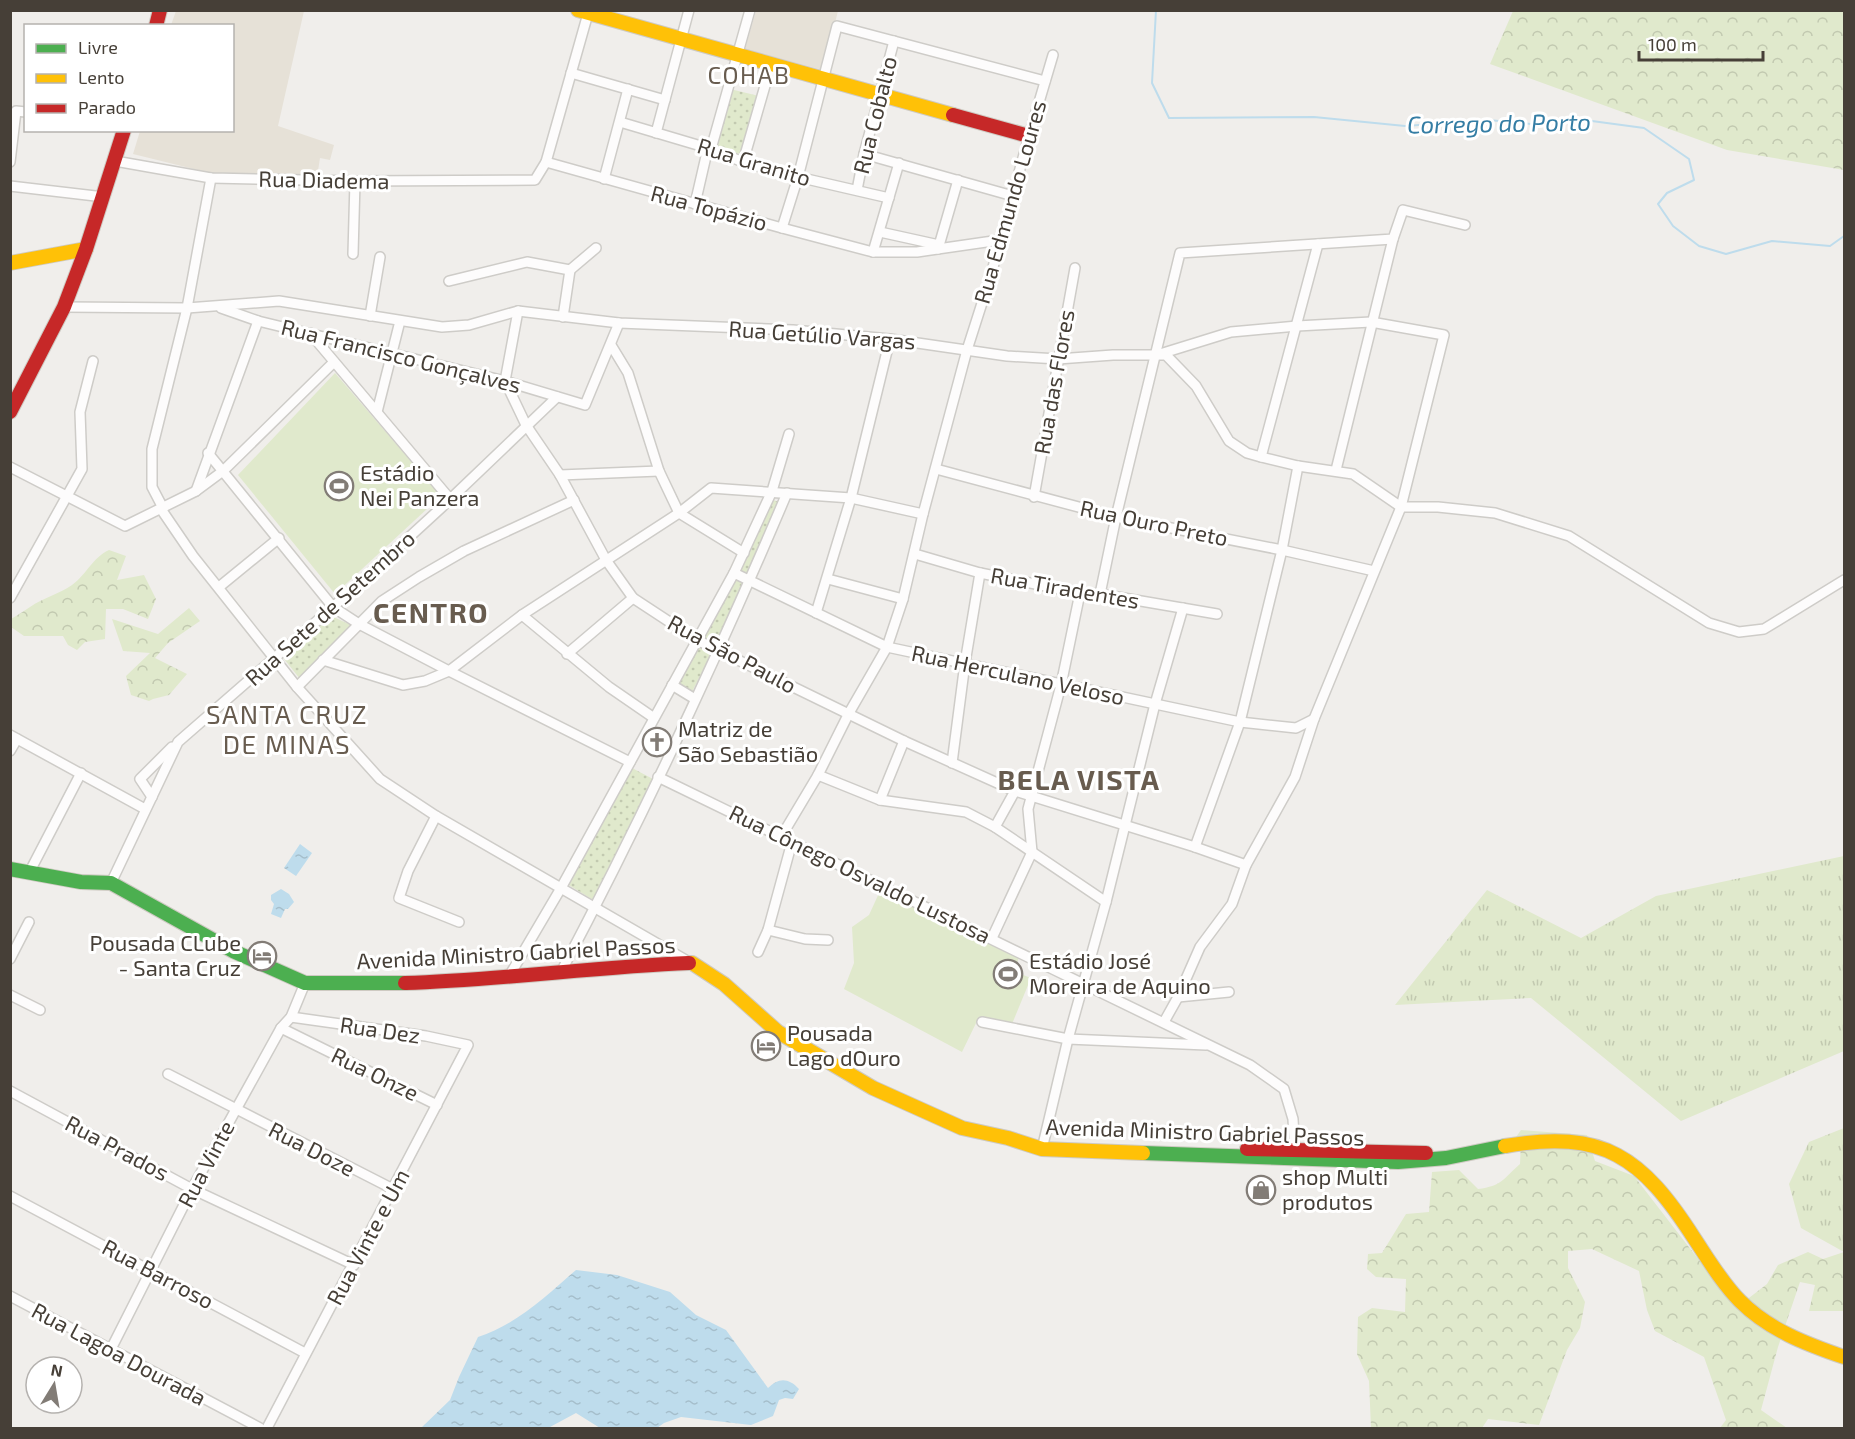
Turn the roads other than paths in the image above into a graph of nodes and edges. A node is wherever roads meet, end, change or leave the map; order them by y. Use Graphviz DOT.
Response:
graph roads {
  1 [pos="689,10"];
  2 [pos="750,10"];
  3 [pos="585,11"];
  4 [pos="681,39"];
  5 [pos="894,41"];
  6 [pos="1053,55"];
  7 [pos="738,56"];
  8 [pos="771,65"];
  9 [pos="571,73"];
  10 [pos="823,80"];
  11 [pos="1045,81"];
  12 [pos="628,89"];
  13 [pos="880,94"];
  14 [pos="665,100"];
  15 [pos="21,112"];
  16 [pos="620,122"];
  17 [pos="123,132"];
  18 [pos="656,133"];
  19 [pos="1029,136"];
  20 [pos="711,149"];
  21 [pos="864,154"];
  22 [pos="115,161"];
  23 [pos="10,162"];
  24 [pos="546,162"];
  25 [pos="742,162"];
  26 [pos="899,164"];
  27 [pos="798,177"];
  28 [pos="211,178"];
  29 [pos="604,179"];
  30 [pos="958,180"];
  31 [pos="355,181"];
  32 [pos="10,186"];
  33 [pos="857,190"];
  34 [pos="1013,196"];
  35 [pos="104,197"];
  36 [pos="890,198"];
  37 [pos="696,204"];
  38 [pos="1464,225"];
  39 [pos="782,228"];
  40 [pos="880,232"];
  41 [pos="1393,239"];
  42 [pos="1000,240"];
  43 [pos="1318,244"];
  44 [pos="939,247"];
  45 [pos="596,248"];
  46 [pos="86,249"];
  47 [pos="873,252"];
  48 [pos="353,254"];
  49 [pos="380,257"];
  50 [pos="10,263"];
  51 [pos="1075,268"];
  52 [pos="570,270"];
  53 [pos="449,281"];
  54 [pos="64,307"];
  55 [pos="217,307"];
  56 [pos="187,308"];
  57 [pos="518,311"];
  58 [pos="370,316"];
  59 [pos="563,317"];
  60 [pos="258,321"];
  61 [pos="400,321"];
  62 [pos="1371,322"];
  63 [pos="620,323"];
  64 [pos="1297,326"];
  65 [pos="310,333"];
  66 [pos="890,339"];
  67 [pos="611,345"];
  68 [pos="967,350"];
  69 [pos="393,354"];
  70 [pos="1155,355"];
  71 [pos="1058,359"];
  72 [pos="93,361"];
  73 [pos="334,362"];
  74 [pos="505,381"];
  75 [pos="557,397"];
  76 [pos="10,412"];
  77 [pos="377,412"];
  78 [pos="526,425"];
  79 [pos="789,434"];
  80 [pos="208,453"];
  81 [pos="1261,457"];
  82 [pos="1298,466"];
  83 [pos="10,467"];
  84 [pos="936,469"];
  85 [pos="1336,470"];
  86 [pos="223,471"];
  87 [pos="659,471"];
  88 [pos="560,475"];
  89 [pos="196,491"];
  90 [pos="772,491"];
  91 [pos="787,493"];
  92 [pos="68,496"];
  93 [pos="1034,497"];
  94 [pos="851,498"];
  95 [pos="450,499"];
  96 [pos="574,500"];
  97 [pos="1401,507"];
  98 [pos="163,508"];
  99 [pos="679,513"];
  100 [pos="922,514"];
  101 [pos="1116,517"];
  102 [pos="279,538"];
  103 [pos="1282,550"];
  104 [pos="744,553"];
  105 [pos="915,554"];
  106 [pos="606,560"];
  107 [pos="1374,571"];
  108 [pos="734,573"];
  109 [pos="980,573"];
  110 [pos="828,579"];
  111 [pos="750,580"];
  112 [pos="1845,580"];
  113 [pos="219,587"];
  114 [pos="1080,593"];
  115 [pos="1100,594"];
  116 [pos="10,598"];
  117 [pos="633,598"];
  118 [pos="903,599"];
  119 [pos="333,607"];
  120 [pos="1183,608"];
  121 [pos="816,613"];
  122 [pos="1217,614"];
  123 [pos="522,615"];
  124 [pos="359,624"];
  125 [pos="697,640"];
  126 [pos="887,647"];
  127 [pos="717,650"];
  128 [pos="567,654"];
  129 [pos="274,657"];
  130 [pos="323,660"];
  131 [pos="965,663"];
  132 [pos="449,671"];
  133 [pos="1060,685"];
  134 [pos="672,686"];
  135 [pos="297,687"];
  136 [pos="695,699"];
  137 [pos="1155,704"];
  138 [pos="849,713"];
  139 [pos="654,718"];
  140 [pos="1314,719"];
  141 [pos="1240,722"];
  142 [pos="14,737"];
  143 [pos="904,741"];
  144 [pos="178,742"];
  145 [pos="10,751"];
  146 [pos="630,762"];
  147 [pos="952,763"];
  148 [pos="81,773"];
  149 [pos="818,775"];
  150 [pos="657,777"];
  151 [pos="1015,791"];
  152 [pos="1031,796"];
  153 [pos="152,797"];
  154 [pos="880,800"];
  155 [pos="145,809"];
  156 [pos="436,816"];
  157 [pos="1124,826"];
  158 [pos="995,827"];
  159 [pos="781,837"];
  160 [pos="792,842"];
  161 [pos="1195,847"];
  162 [pos="1032,852"];
  163 [pos="1246,865"];
  164 [pos="10,869"];
  165 [pos="29,873"];
  166 [pos="111,883"];
  167 [pos="561,888"];
  168 [pos="1106,902"];
  169 [pos="594,906"];
  170 [pos="29,922"];
  171 [pos="459,922"];
  172 [pos="768,930"];
  173 [pos="992,938"];
  174 [pos="828,940"];
  175 [pos="758,952"];
  176 [pos="10,959"];
  177 [pos="692,963"];
  178 [pos="560,974"];
  179 [pos="508,978"];
  180 [pos="304,983"];
  181 [pos="1084,983"];
  182 [pos="1229,992"];
  183 [pos="10,995"];
  184 [pos="1178,997"];
  185 [pos="40,1010"];
  186 [pos="291,1017"];
  187 [pos="982,1022"];
  188 [pos="1164,1022"];
  189 [pos="281,1028"];
  190 [pos="1068,1039"];
  191 [pos="468,1045"];
  192 [pos="1209,1046"];
  193 [pos="168,1074"];
  194 [pos="10,1091"];
  195 [pos="437,1105"];
  196 [pos="234,1110"];
  197 [pos="1042,1146"];
  198 [pos="1295,1154"];
  199 [pos="192,1189"];
  200 [pos="393,1190"];
  201 [pos="10,1196"];
  202 [pos="354,1264"];
  203 [pos="151,1269"];
  204 [pos="10,1296"];
  205 [pos="111,1349"];
  206 [pos="305,1353"];
  207 [pos="1845,1357"];
  208 [pos="260,1428"];
  209 [pos="267,1428"];
  1 -- 4 [label="street"];
  2 -- 7 [label="street"];
  3 -- 4 [label="main road"];
  3 -- 9 [label="street"];
  4 -- 7 [label="main road"];
  4 -- 14 [label="street"];
  5 -- 10 [label="street"];
  5 -- 11 [label="street"];
  5 -- 13 [label="street, Rua Cobalto"];
  6 -- 11 [label="street, Rua Edmundo Loures"];
  7 -- 8 [label="main road"];
  7 -- 20 [label="street"];
  8 -- 10 [label="main road"];
  8 -- 25 [label="street"];
  9 -- 12 [label="street"];
  9 -- 24 [label="street"];
  10 -- 13 [label="main road"];
  10 -- 27 [label="street"];
  11 -- 19 [label="street, Rua Edmundo Loures"];
  12 -- 14 [label="street"];
  12 -- 16 [label="street"];
  13 -- 19 [label="main road"];
  13 -- 21 [label="street, Rua Cobalto"];
  14 -- 18 [label="street"];
  15 -- 23 [label="street"];
  16 -- 18 [label="street, Rua Granito"];
  16 -- 29 [label="street"];
  17 -- 22 [label="main road"];
  18 -- 20 [label="street, Rua Granito"];
  19 -- 34 [label="street, Rua Edmundo Loures"];
  20 -- 25 [label="street, Rua Granito"];
  20 -- 37 [label="street"];
  21 -- 26 [label="street"];
  21 -- 33 [label="street, Rua Cobalto"];
  22 -- 28 [label="street, Rua Diadema"];
  22 -- 35 [label="main road"];
  24 -- 29 [label="street, Rua Topázio"];
  24 -- 31 [label="street, Rua Diadema"];
  25 -- 27 [label="street, Rua Granito"];
  26 -- 30 [label="street"];
  26 -- 36 [label="street"];
  27 -- 33 [label="street, Rua Granito"];
  27 -- 39 [label="street"];
  28 -- 31 [label="street, Rua Diadema"];
  28 -- 56 [label="street"];
  29 -- 37 [label="street, Rua Topázio"];
  30 -- 34 [label="street"];
  30 -- 44 [label="street"];
  31 -- 48 [label="street"];
  32 -- 35 [label="street"];
  33 -- 36 [label="street, Rua Granito"];
  34 -- 42 [label="street, Rua Edmundo Loures"];
  35 -- 46 [label="main road"];
  36 -- 40 [label="street"];
  37 -- 39 [label="street, Rua Topázio"];
  38 -- 41 [label="street"];
  39 -- 47 [label="street, Rua Topázio"];
  40 -- 44 [label="street"];
  40 -- 47 [label="street"];
  41 -- 43 [label="street"];
  41 -- 62 [label="street"];
  42 -- 44 [label="street, Rua Topázio"];
  42 -- 68 [label="street, Rua Edmundo Loures"];
  43 -- 64 [label="street"];
  43 -- 70 [label="street"];
  44 -- 47 [label="street, Rua Topázio"];
  45 -- 52 [label="street"];
  46 -- 50 [label="main road"];
  46 -- 54 [label="main road"];
  49 -- 58 [label="street"];
  51 -- 71 [label="street, Rua das Flores"];
  52 -- 53 [label="street"];
  52 -- 59 [label="street"];
  54 -- 56 [label="street, Rua Getúlio Vargas"];
  54 -- 76 [label="main road"];
  55 -- 56 [label="street, Rua Getúlio Vargas"];
  55 -- 58 [label="street, Rua Getúlio Vargas"];
  55 -- 60 [label="street, Rua Francisco Gonçalves"];
  56 -- 98 [label="street"];
  57 -- 59 [label="street, Rua Getúlio Vargas"];
  57 -- 61 [label="street, Rua Getúlio Vargas"];
  57 -- 74 [label="street"];
  58 -- 61 [label="street, Rua Getúlio Vargas"];
  59 -- 63 [label="street, Rua Getúlio Vargas"];
  60 -- 65 [label="street, Rua Francisco Gonçalves"];
  60 -- 80 [label="street"];
  61 -- 69 [label="street"];
  62 -- 64 [label="street"];
  62 -- 85 [label="street"];
  62 -- 97 [label="street"];
  63 -- 66 [label="street, Rua Getúlio Vargas"];
  63 -- 67 [label="street"];
  64 -- 70 [label="street"];
  64 -- 81 [label="street"];
  65 -- 69 [label="street, Rua Francisco Gonçalves"];
  65 -- 73 [label="street"];
  66 -- 68 [label="street, Rua Getúlio Vargas"];
  66 -- 94 [label="street"];
  67 -- 75 [label="street, Rua Francisco Gonçalves"];
  67 -- 87 [label="street"];
  68 -- 71 [label="street, Rua Getúlio Vargas"];
  68 -- 84 [label="street, Rua Edmundo Loures"];
  69 -- 74 [label="street, Rua Francisco Gonçalves"];
  69 -- 77 [label="street"];
  70 -- 71 [label="street, Rua Getúlio Vargas"];
  70 -- 81 [label="street, Rua Getúlio Vargas"];
  70 -- 101 [label="street"];
  71 -- 93 [label="street, Rua das Flores"];
  72 -- 92 [label="street"];
  73 -- 77 [label="street"];
  73 -- 86 [label="street"];
  74 -- 75 [label="street, Rua Francisco Gonçalves"];
  74 -- 78 [label="street, Rua São Paulo"];
  75 -- 78 [label="street, Rua Sete de Setembro"];
  77 -- 95 [label="street"];
  78 -- 88 [label="street, Rua São Paulo"];
  78 -- 95 [label="street, Rua Sete de Setembro"];
  79 -- 90 [label="street"];
  80 -- 86 [label="street"];
  80 -- 89 [label="street"];
  81 -- 82 [label="street, Rua Getúlio Vargas"];
  82 -- 85 [label="street, Rua Getúlio Vargas"];
  82 -- 103 [label="street"];
  83 -- 92 [label="street"];
  84 -- 93 [label="street, Rua Ouro Preto"];
  84 -- 100 [label="street, Rua Edmundo Loures"];
  85 -- 97 [label="street, Rua Getúlio Vargas"];
  86 -- 89 [label="street"];
  86 -- 102 [label="street"];
  87 -- 88 [label="street"];
  87 -- 99 [label="street"];
  88 -- 96 [label="street, Rua São Paulo"];
  89 -- 98 [label="street"];
  90 -- 91 [label="street"];
  90 -- 99 [label="street"];
  90 -- 104 [label="street"];
  91 -- 94 [label="street"];
  91 -- 111 [label="street"];
  92 -- 98 [label="street"];
  92 -- 116 [label="street"];
  93 -- 101 [label="street, Rua Ouro Preto"];
  94 -- 100 [label="street"];
  94 -- 110 [label="street"];
  95 -- 119 [label="street, Rua Sete de Setembro"];
  96 -- 106 [label="street, Rua São Paulo"];
  96 -- 124 [label="street"];
  97 -- 107 [label="street"];
  97 -- 112 [label="street"];
  98 -- 113 [label="street"];
  99 -- 104 [label="street"];
  99 -- 106 [label="street"];
  100 -- 105 [label="street, Rua Edmundo Loures"];
  101 -- 103 [label="street, Rua Ouro Preto"];
  101 -- 115 [label="street"];
  102 -- 113 [label="street"];
  102 -- 119 [label="street"];
  103 -- 107 [label="street, Rua Ouro Preto"];
  103 -- 141 [label="street"];
  104 -- 108 [label="street"];
  105 -- 109 [label="street, Rua Tiradentes"];
  105 -- 118 [label="street, Rua Edmundo Loures"];
  106 -- 117 [label="street, Rua São Paulo"];
  106 -- 123 [label="street"];
  107 -- 140 [label="street"];
  108 -- 111 [label="street, Rua Herculano Veloso"];
  108 -- 125 [label="street"];
  109 -- 114 [label="street, Rua Tiradentes"];
  109 -- 131 [label="street"];
  110 -- 118 [label="street"];
  110 -- 121 [label="street"];
  111 -- 121 [label="street, Rua Herculano Veloso"];
  111 -- 127 [label="street"];
  113 -- 129 [label="street"];
  114 -- 115 [label="street, Rua Tiradentes"];
  114 -- 133 [label="street"];
  115 -- 120 [label="street, Rua Tiradentes"];
  117 -- 125 [label="street, Rua São Paulo"];
  117 -- 128 [label="street"];
  118 -- 126 [label="street, Rua Edmundo Loures"];
  119 -- 124 [label="street"];
  119 -- 129 [label="street, Rua Sete de Setembro"];
  120 -- 122 [label="street, Rua Tiradentes"];
  120 -- 137 [label="street"];
  121 -- 126 [label="street, Rua Herculano Veloso"];
  123 -- 128 [label="street"];
  123 -- 132 [label="street"];
  124 -- 130 [label="street"];
  124 -- 132 [label="street"];
  125 -- 127 [label="street, Rua São Paulo"];
  125 -- 134 [label="street"];
  126 -- 131 [label="street, Rua Herculano Veloso"];
  126 -- 138 [label="street, Rua Edmundo Loures"];
  127 -- 136 [label="street"];
  127 -- 138 [label="street, Rua São Paulo"];
  128 -- 139 [label="street"];
  129 -- 135 [label="street"];
  129 -- 144 [label="street, Rua Sete de Setembro"];
  130 -- 132 [label="street"];
  130 -- 135 [label="street"];
  131 -- 133 [label="street, Rua Herculano Veloso"];
  131 -- 147 [label="street"];
  132 -- 146 [label="street"];
  133 -- 137 [label="street, Rua Herculano Veloso"];
  133 -- 152 [label="street"];
  134 -- 136 [label="street"];
  134 -- 139 [label="street"];
  135 -- 156 [label="street"];
  136 -- 150 [label="street"];
  137 -- 141 [label="street, Rua Herculano Veloso"];
  137 -- 157 [label="street"];
  138 -- 143 [label="street, Rua São Paulo"];
  138 -- 149 [label="street, Rua Edmundo Loures"];
  139 -- 146 [label="street"];
  140 -- 141 [label="street, Rua Herculano Veloso"];
  140 -- 163 [label="street"];
  141 -- 161 [label="street"];
  142 -- 145 [label="street"];
  142 -- 148 [label="street"];
  143 -- 147 [label="street, Rua São Paulo"];
  143 -- 154 [label="street"];
  144 -- 153 [label="street, Rua Sete de Setembro"];
  144 -- 153 [label="street, Rua Sete de Setembro"];
  146 -- 167 [label="street"];
  147 -- 151 [label="street, Rua São Paulo"];
  148 -- 155 [label="street"];
  148 -- 165 [label="street"];
  149 -- 154 [label="street"];
  149 -- 159 [label="street, Rua Edmundo Loures"];
  150 -- 159 [label="street, Rua Cônego Osvaldo Lustosa"];
  150 -- 169 [label="street"];
  151 -- 152 [label="street, Rua São Paulo"];
  151 -- 158 [label="street"];
  152 -- 157 [label="street, Rua São Paulo"];
  152 -- 162 [label="street"];
  153 -- 155 [label="street, Rua Sete de Setembro"];
  154 -- 158 [label="street"];
  155 -- 166 [label="street, Rua Sete de Setembro"];
  156 -- 167 [label="street"];
  156 -- 171 [label="street"];
  157 -- 161 [label="street, Rua São Paulo"];
  157 -- 168 [label="street"];
  158 -- 162 [label="street"];
  159 -- 160 [label="street, Rua Cônego Osvaldo Lustosa"];
  160 -- 172 [label="street"];
  160 -- 173 [label="street, Rua Cônego Osvaldo Lustosa"];
  161 -- 163 [label="street, Rua São Paulo"];
  162 -- 168 [label="street"];
  162 -- 173 [label="street"];
  163 -- 184 [label="street"];
  164 -- 165 [label="main road, Avenida Ministro Gabriel Passos"];
  165 -- 166 [label="main road, Avenida Ministro Gabriel Passos"];
  166 -- 180 [label="main road, Avenida Ministro Gabriel Passos"];
  167 -- 169 [label="street"];
  167 -- 179 [label="street"];
  168 -- 181 [label="street"];
  169 -- 177 [label="street"];
  169 -- 178 [label="street"];
  170 -- 176 [label="street"];
  172 -- 174 [label="street"];
  172 -- 175 [label="street"];
  173 -- 181 [label="street, Rua Cônego Osvaldo Lustosa"];
  177 -- 178 [label="main road, Avenida Ministro Gabriel Passos"];
  177 -- 197 [label="main road, Avenida Ministro Gabriel Passos"];
  178 -- 179 [label="main road, Avenida Ministro Gabriel Passos"];
  179 -- 180 [label="main road, Avenida Ministro Gabriel Passos"];
  180 -- 186 [label="street, Rua Vinte"];
  181 -- 188 [label="street, Rua Cônego Osvaldo Lustosa"];
  181 -- 190 [label="street"];
  182 -- 184 [label="street"];
  183 -- 185 [label="street"];
  184 -- 188 [label="street"];
  186 -- 189 [label="street, Rua Vinte"];
  186 -- 191 [label="street, Rua Dez"];
  187 -- 190 [label="street"];
  188 -- 192 [label="street, Rua Cônego Osvaldo Lustosa"];
  189 -- 195 [label="street, Rua Onze"];
  189 -- 196 [label="street, Rua Vinte"];
  190 -- 192 [label="street"];
  190 -- 197 [label="street"];
  191 -- 195 [label="street, Rua Vinte e Um"];
  192 -- 198 [label="street, Rua Cônego Osvaldo Lustosa"];
  193 -- 196 [label="street, Rua Doze"];
  194 -- 199 [label="street, Rua Prados"];
  195 -- 200 [label="street, Rua Vinte e Um"];
  196 -- 199 [label="street, Rua Vinte"];
  196 -- 200 [label="street, Rua Doze"];
  197 -- 198 [label="main road, Avenida Ministro Gabriel Passos"];
  198 -- 207 [label="main road, Avenida Ministro Gabriel Passos"];
  199 -- 202 [label="street, Rua Prados"];
  199 -- 203 [label="street, Rua Vinte"];
  200 -- 202 [label="street, Rua Vinte e Um"];
  201 -- 203 [label="street, Rua Barroso"];
  202 -- 206 [label="street, Rua Vinte e Um"];
  203 -- 205 [label="street, Rua Vinte"];
  203 -- 206 [label="street, Rua Barroso"];
  204 -- 205 [label="street, Rua Lagoa Dourada"];
  205 -- 208 [label="street, Rua Lagoa Dourada"];
  206 -- 209 [label="street, Rua Vinte e Um"];
}
